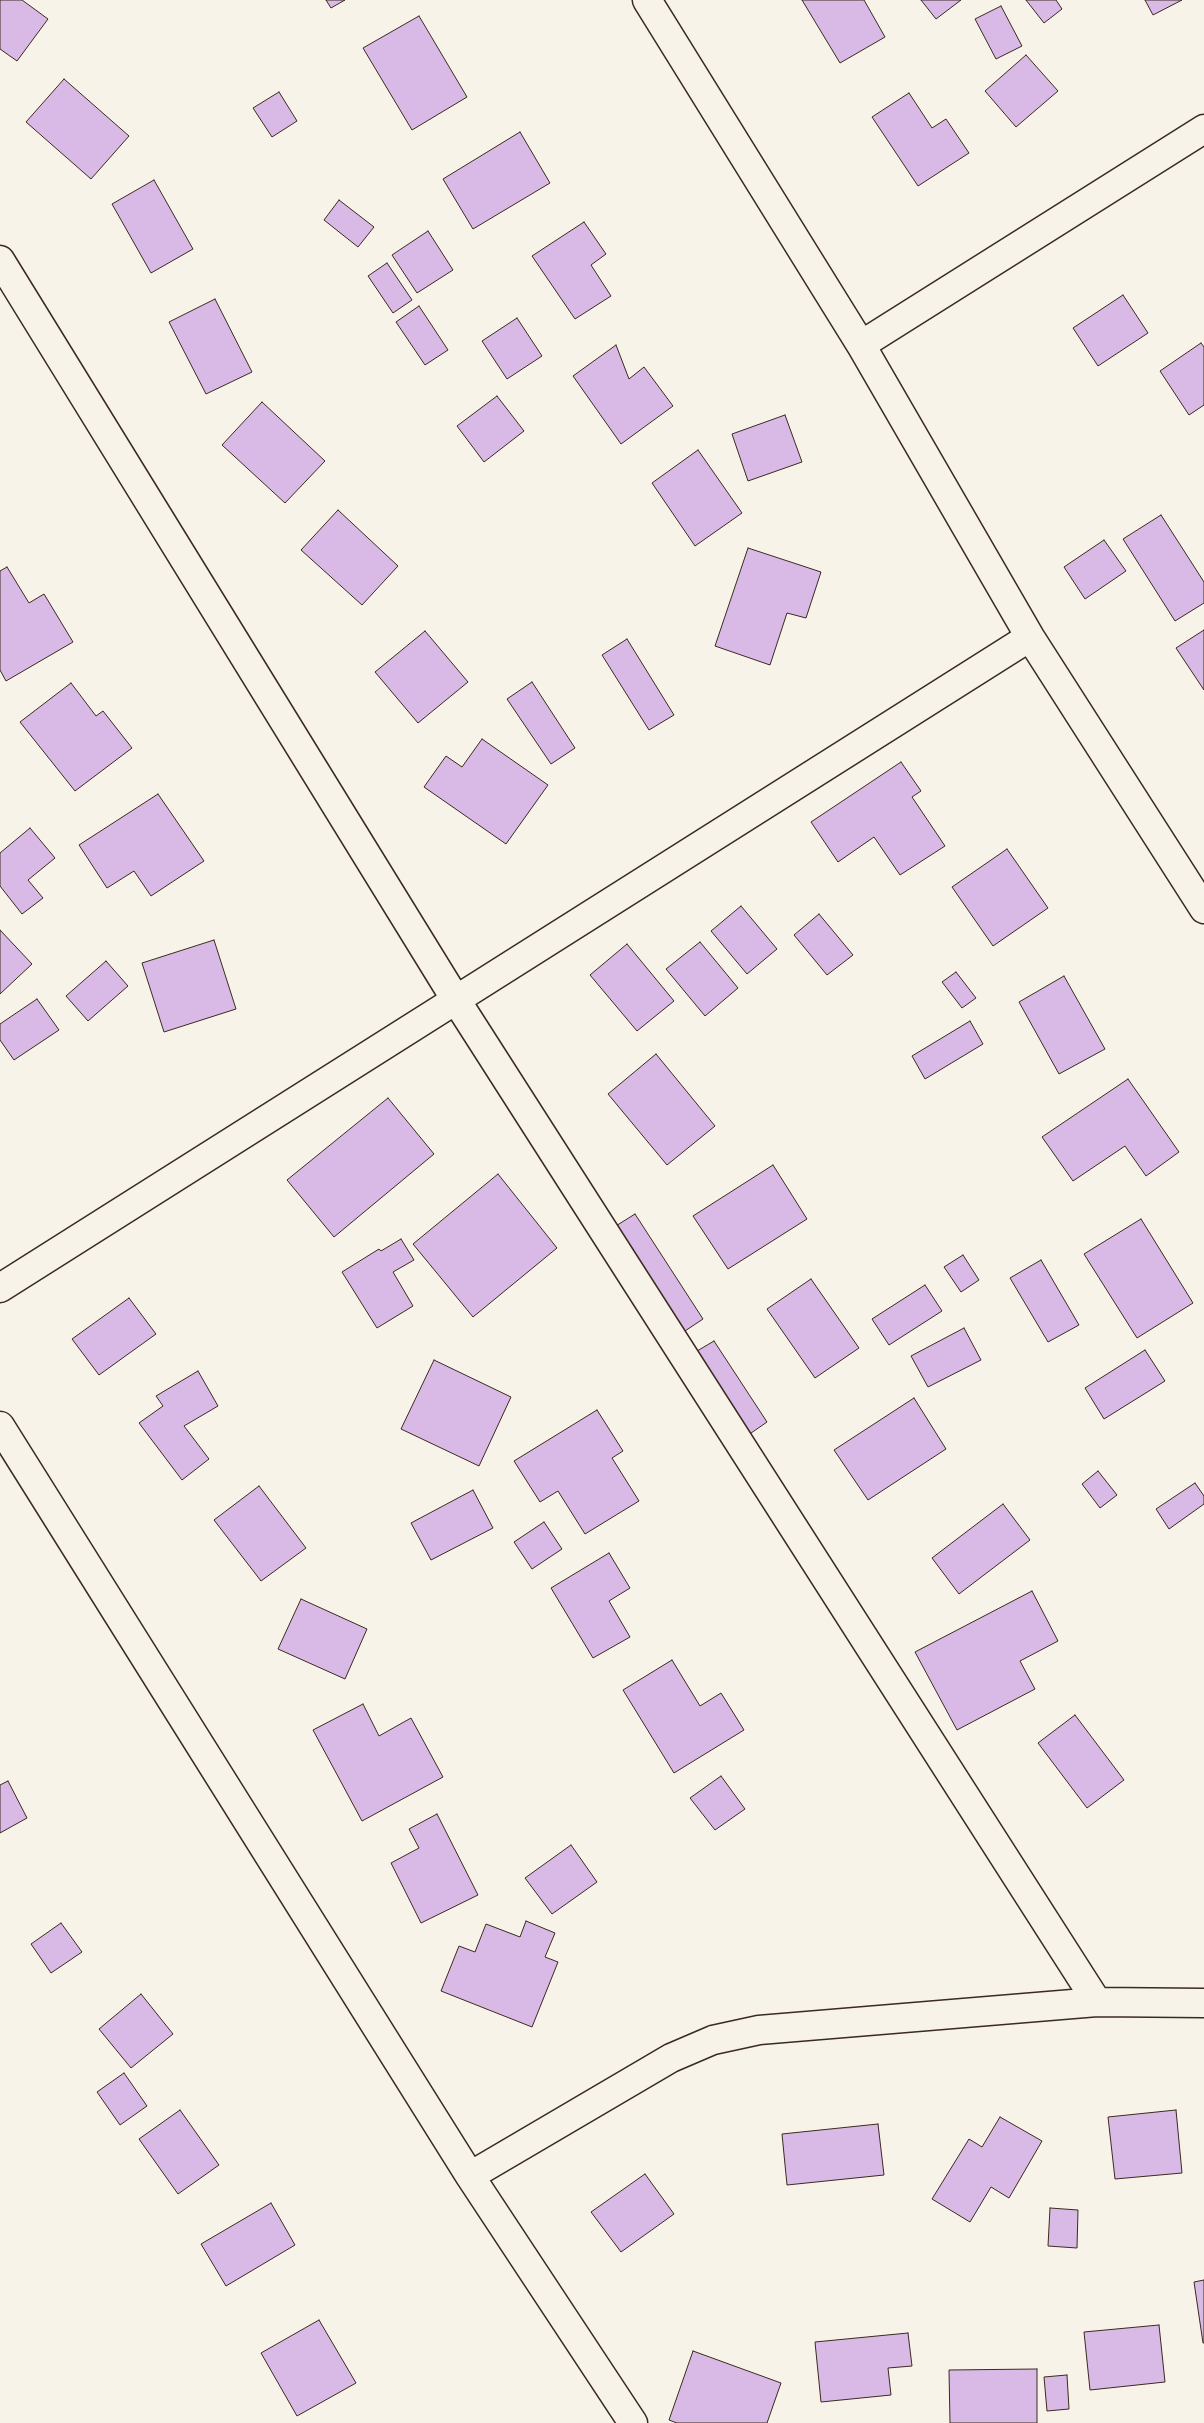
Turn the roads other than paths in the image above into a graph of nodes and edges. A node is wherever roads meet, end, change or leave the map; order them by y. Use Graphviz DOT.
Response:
graph roads {
  1 [pos="648,0"];
  2 [pos="1204,129"];
  3 [pos="0,260"];
  4 [pos="861,345"];
  5 [pos="1030,637"];
  6 [pos="1204,909"];
  7 [pos="456,1000"];
  8 [pos="0,1288"];
  9 [pos="0,1426"];
  10 [pos="1097,2002"];
  11 [pos="1204,2002"];
  12 [pos="470,2176"];
  13 [pos="633,2423"];
  1 -- 4 [label="street"];
  2 -- 4 [label="street"];
  3 -- 7 [label="street"];
  4 -- 5 [label="street"];
  5 -- 6 [label="street"];
  5 -- 7 [label="street"];
  7 -- 8 [label="street"];
  7 -- 10 [label="street"];
  9 -- 12 [label="street"];
  10 -- 11 [label="street"];
  10 -- 12 [label="street"];
  12 -- 13 [label="street"];
}
